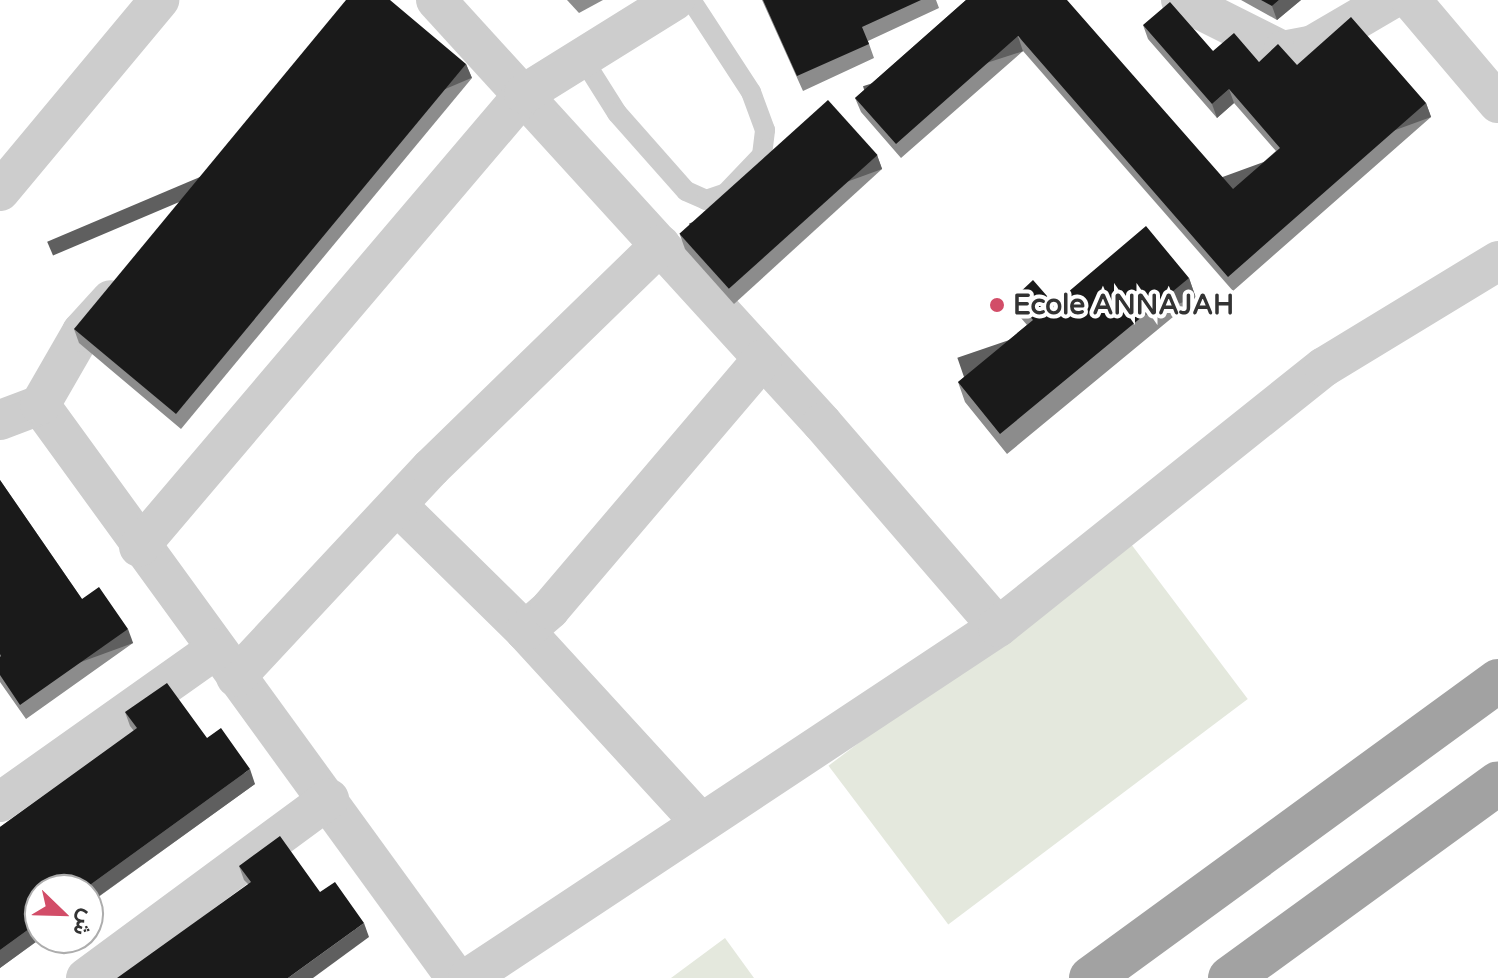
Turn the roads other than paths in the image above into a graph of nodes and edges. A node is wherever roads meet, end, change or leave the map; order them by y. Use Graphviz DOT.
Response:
graph roads {
  1 [pos="159,0"];
  2 [pos="436,0"];
  3 [pos="675,0"];
  4 [pos="691,0"];
  5 [pos="1181,0"];
  6 [pos="1390,0"];
  7 [pos="1411,0"];
  8 [pos="583,59"];
  9 [pos="524,94"];
  10 [pos="1498,103"];
  11 [pos="0,191"];
  12 [pos="660,245"];
  13 [pos="1498,261"];
  14 [pos="139,268"];
  15 [pos="763,359"];
  16 [pos="40,405"];
  17 [pos="0,420"];
  18 [pos="397,505"];
  19 [pos="139,547"];
  20 [pos="998,627"];
  21 [pos="525,631"];
  22 [pos="226,663"];
  23 [pos="1498,681"];
  24 [pos="1498,783"];
  25 [pos="4,790"];
  26 [pos="329,799"];
  27 [pos="701,823"];
  28 [pos="86,978"];
  29 [pos="456,978"];
  30 [pos="468,978"];
  31 [pos="1091,978"];
  32 [pos="1230,978"];
  1 -- 11 [label="street"];
  2 -- 9 [label="street"];
  3 -- 8 [label="street"];
  4 -- 8 [label="lane"];
  5 -- 6 [label="street"];
  7 -- 10 [label="street"];
  8 -- 9 [label="street"];
  9 -- 12 [label="street"];
  9 -- 19 [label="street"];
  12 -- 15 [label="street"];
  12 -- 18 [label="street"];
  13 -- 20 [label="street"];
  14 -- 16 [label="street"];
  15 -- 20 [label="street"];
  15 -- 21 [label="street"];
  16 -- 17 [label="street"];
  16 -- 19 [label="street"];
  18 -- 21 [label="street"];
  18 -- 22 [label="street"];
  19 -- 22 [label="street"];
  20 -- 27 [label="street"];
  21 -- 27 [label="street"];
  22 -- 25 [label="street"];
  22 -- 26 [label="street"];
  23 -- 31 [label="highway"];
  24 -- 32 [label="highway"];
  26 -- 28 [label="street"];
  26 -- 29 [label="street"];
  27 -- 30 [label="street"];
}
